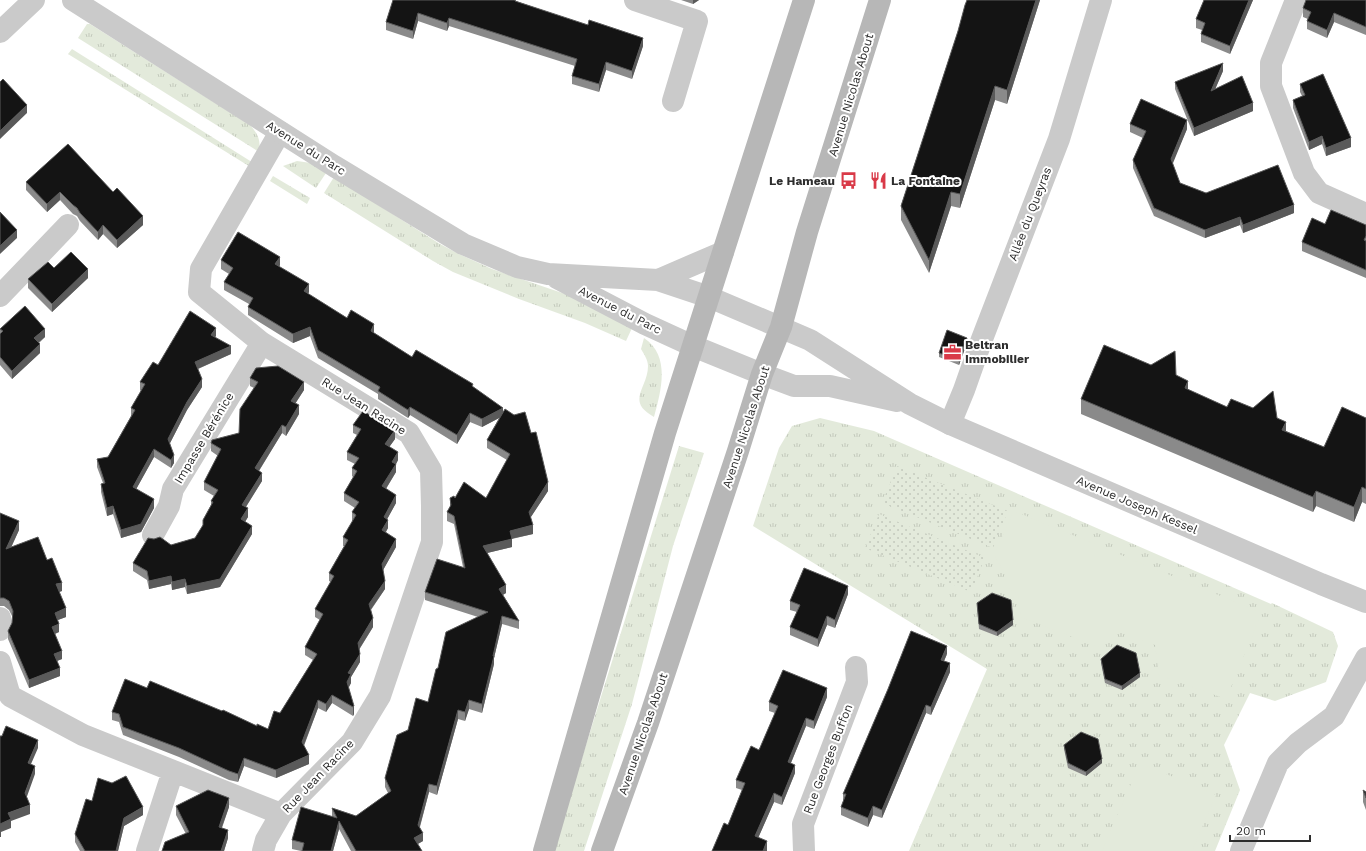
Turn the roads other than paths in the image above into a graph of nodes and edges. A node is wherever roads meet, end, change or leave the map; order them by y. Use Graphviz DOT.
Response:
graph roads {
  1 [pos="34,0"];
  2 [pos="73,0"];
  3 [pos="635,0"];
  4 [pos="804,0"];
  5 [pos="880,0"];
  6 [pos="1101,0"];
  7 [pos="1296,0"];
  8 [pos="0,32"];
  9 [pos="672,101"];
  10 [pos="280,132"];
  11 [pos="1366,214"];
  12 [pos="68,225"];
  13 [pos="723,252"];
  14 [pos="548,274"];
  15 [pos="658,280"];
  16 [pos="0,296"];
  17 [pos="708,297"];
  18 [pos="781,327"];
  19 [pos="262,343"];
  20 [pos="693,346"];
  21 [pos="762,374"];
  22 [pos="910,404"];
  23 [pos="950,424"];
  24 [pos="153,535"];
  25 [pos="1366,602"];
  26 [pos="0,618"];
  27 [pos="0,630"];
  28 [pos="1366,658"];
  29 [pos="0,662"];
  30 [pos="856,667"];
  31 [pos="5,703"];
  32 [pos="173,771"];
  33 [pos="281,814"];
  34 [pos="147,851"];
  35 [pos="263,851"];
  36 [pos="544,851"];
  37 [pos="602,851"];
  38 [pos="804,851"];
  39 [pos="1241,851"];
  1 -- 8 [label="street"];
  2 -- 10 [label="street, Avenue du Parc"];
  3 -- 9 [label="street"];
  4 -- 13 [label="main road"];
  5 -- 18 [label="main road, Avenue Nicolas About"];
  6 -- 23 [label="street, Allée du Queyras"];
  7 -- 11 [label="street"];
  10 -- 14 [label="street, Avenue du Parc"];
  10 -- 19 [label="street, Rue Jean Racine"];
  12 -- 16 [label="street"];
  13 -- 15 [label="street, Avenue du Parc"];
  13 -- 17 [label="main road"];
  14 -- 15 [label="street, Avenue du Parc"];
  14 -- 20 [label="street, Avenue du Parc"];
  15 -- 17 [label="street, Avenue du Parc"];
  17 -- 18 [label="street, Avenue Joseph Kessel"];
  17 -- 20 [label="main road"];
  18 -- 21 [label="main road, Avenue Nicolas About"];
  18 -- 22 [label="street, Avenue Joseph Kessel"];
  19 -- 24 [label="street, Impasse Bérénice"];
  19 -- 33 [label="street, Rue Jean Racine"];
  20 -- 21 [label="street, Avenue Joseph Kessel"];
  20 -- 36 [label="main road"];
  21 -- 22 [label="street, Avenue Joseph Kessel"];
  21 -- 37 [label="main road, Avenue Nicolas About"];
  22 -- 23 [label="street, Avenue Joseph Kessel"];
  23 -- 25 [label="street, Avenue Joseph Kessel"];
  26 -- 27 [label="street"];
  28 -- 39 [label="street"];
  29 -- 31 [label="street"];
  30 -- 38 [label="street, Rue Georges Buffon"];
  31 -- 32 [label="street"];
  32 -- 33 [label="street"];
  32 -- 34 [label="street"];
  33 -- 35 [label="street, Rue Jean Racine"];
}
